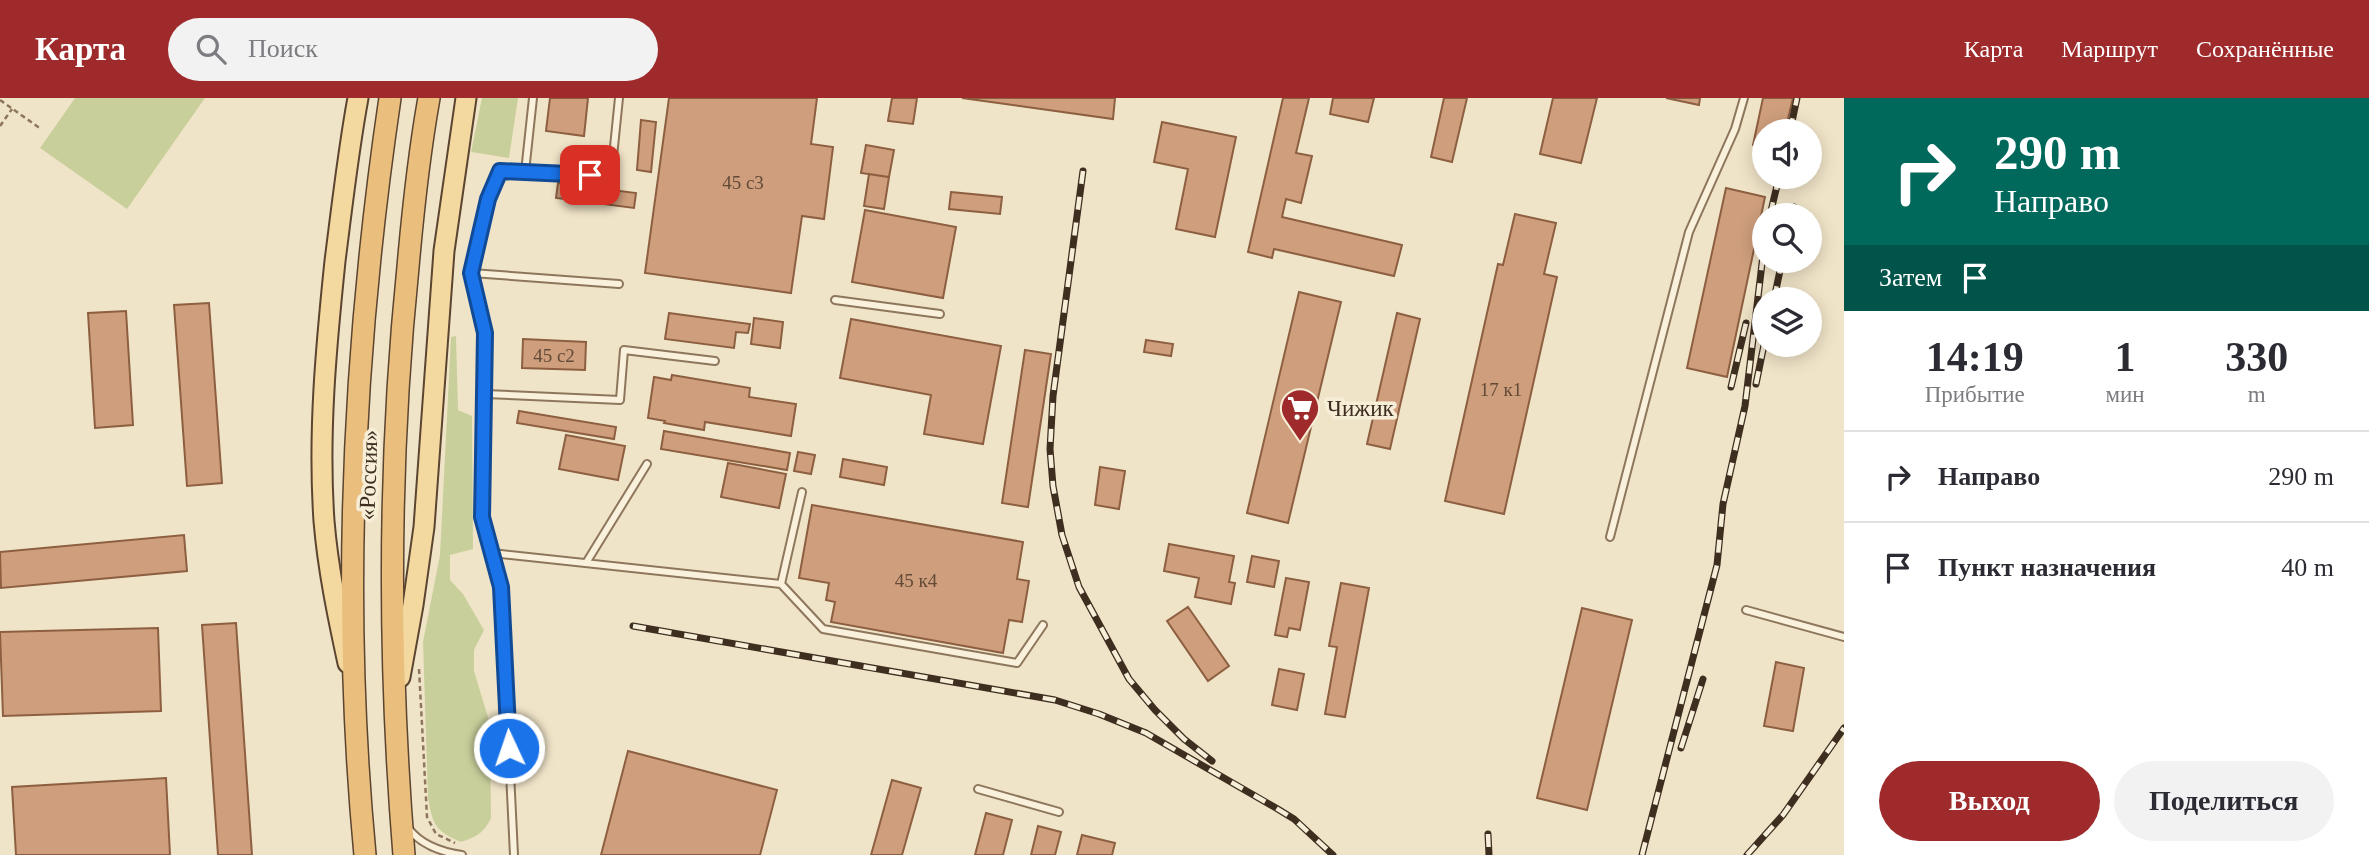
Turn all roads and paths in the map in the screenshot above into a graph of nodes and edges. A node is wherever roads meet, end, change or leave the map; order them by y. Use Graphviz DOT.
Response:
graph roads {
  1 [pos="358,98"];
  2 [pos="390,98"];
  3 [pos="429,98"];
  4 [pos="466,98"];
  5 [pos="533,98"];
  6 [pos="619,98"];
  7 [pos="1744,98"];
  8 [pos="0,100"];
  9 [pos="12,109"];
  10 [pos="0,126"];
  11 [pos="41,130"];
  12 [pos="524,172"];
  13 [pos="471,273"];
  14 [pos="619,284"];
  15 [pos="835,300"];
  16 [pos="940,314"];
  17 [pos="715,361"];
  18 [pos="485,394"];
  19 [pos="647,464"];
  20 [pos="802,492"];
  21 [pos="1610,537"];
  22 [pos="492,553"];
  23 [pos="586,563"];
  24 [pos="781,584"];
  25 [pos="1746,610"];
  26 [pos="1043,625"];
  27 [pos="1844,637"];
  28 [pos="395,701"];
  29 [pos="356,702"];
  30 [pos="978,789"];
  31 [pos="1059,812"];
  32 [pos="401,820"];
  33 [pos="365,855"];
  34 [pos="404,855"];
  35 [pos="462,855"];
  36 [pos="514,855"];
  1 -- 29 [label="main road"];
  2 -- 29 [label="highway, «Россия»"];
  3 -- 28 [label="highway, «Россия»"];
  4 -- 28 [label="main road"];
  5 -- 12 [label="lane"];
  6 -- 12 [label="lane"];
  7 -- 21 [label="lane"];
  8 -- 9 [label="path"];
  9 -- 10 [label="path"];
  9 -- 11 [label="path"];
  12 -- 13 [label="lane"];
  13 -- 14 [label="lane"];
  13 -- 18 [label="lane"];
  15 -- 16 [label="lane"];
  17 -- 18 [label="lane"];
  18 -- 22 [label="lane"];
  19 -- 23 [label="lane"];
  20 -- 24 [label="lane"];
  22 -- 23 [label="lane"];
  22 -- 36 [label="lane"];
  23 -- 24 [label="lane"];
  24 -- 26 [label="lane"];
  25 -- 27 [label="lane"];
  28 -- 32 [label="highway, «Россия»"];
  29 -- 33 [label="highway, «Россия»"];
  30 -- 31 [label="lane"];
  32 -- 34 [label="highway, «Россия»"];
  32 -- 35 [label="lane"];
}
